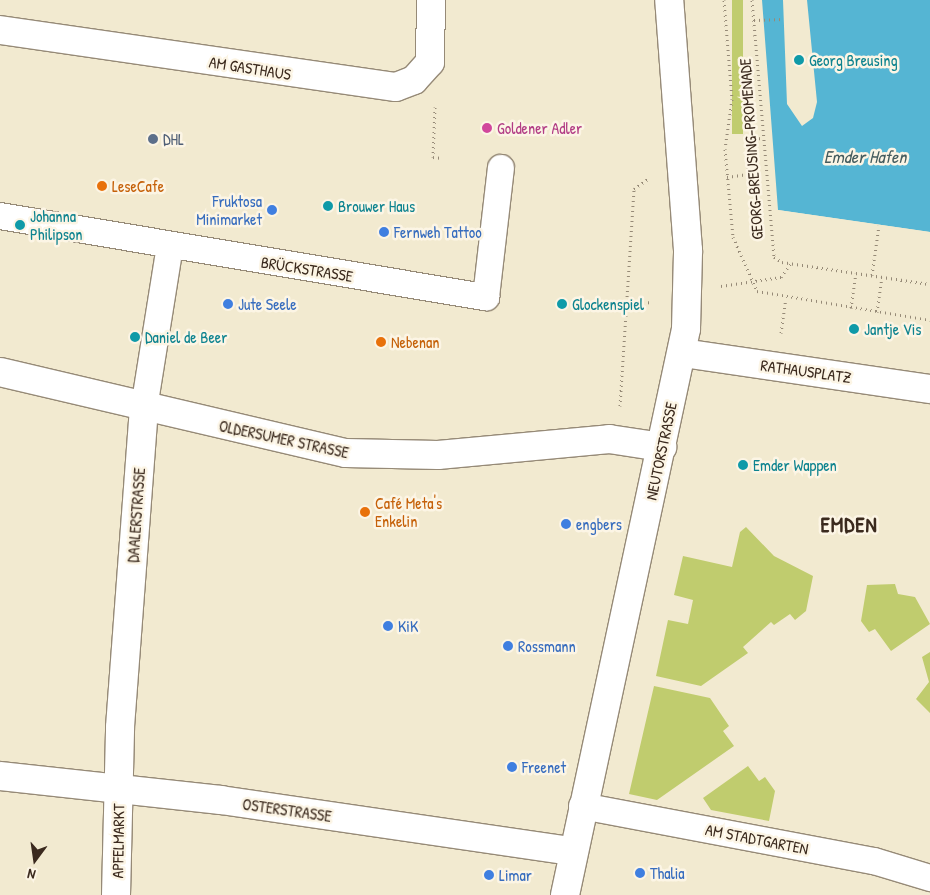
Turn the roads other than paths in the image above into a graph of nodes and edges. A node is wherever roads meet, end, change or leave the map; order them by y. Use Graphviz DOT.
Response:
graph roads {
  1 [pos="431,0"];
  2 [pos="669,0"];
  3 [pos="0,30"];
  4 [pos="501,168"];
  5 [pos="0,216"];
  6 [pos="170,245"];
  7 [pos="682,353"];
  8 [pos="0,372"];
  9 [pos="930,389"];
  10 [pos="144,408"];
  11 [pos="660,458"];
  12 [pos="0,776"];
  13 [pos="119,788"];
  14 [pos="582,806"];
  15 [pos="572,851"];
  16 [pos="930,878"];
  17 [pos="116,895"];
  18 [pos="565,895"];
  1 -- 3 [label="street, AM GASTHAUS"];
  2 -- 7 [label="street, NEUTORSTRASSE"];
  4 -- 6 [label="street, BRÜCKSTRASSE"];
  5 -- 6 [label="street, BRÜCKSTRASSE"];
  6 -- 10 [label="street, DAALERSTRASSE"];
  7 -- 9 [label="street, RATHAUSPLATZ"];
  7 -- 11 [label="street, NEUTORSTRASSE"];
  8 -- 10 [label="street, OLDERSUMER STRASSE"];
  10 -- 11 [label="street, OLDERSUMER STRASSE"];
  10 -- 13 [label="street, DAALERSTRASSE"];
  11 -- 14 [label="street, NEUTORSTRASSE"];
  12 -- 13 [label="street, OSTERSTRASSE"];
  13 -- 15 [label="street, OSTERSTRASSE"];
  13 -- 17 [label="street, APFELMARKT"];
  14 -- 15 [label="street, NEUTORSTRASSE"];
  14 -- 16 [label="street, AM STADTGARTEN"];
  15 -- 18 [label="street, NEUTORSTRASSE"];
}
